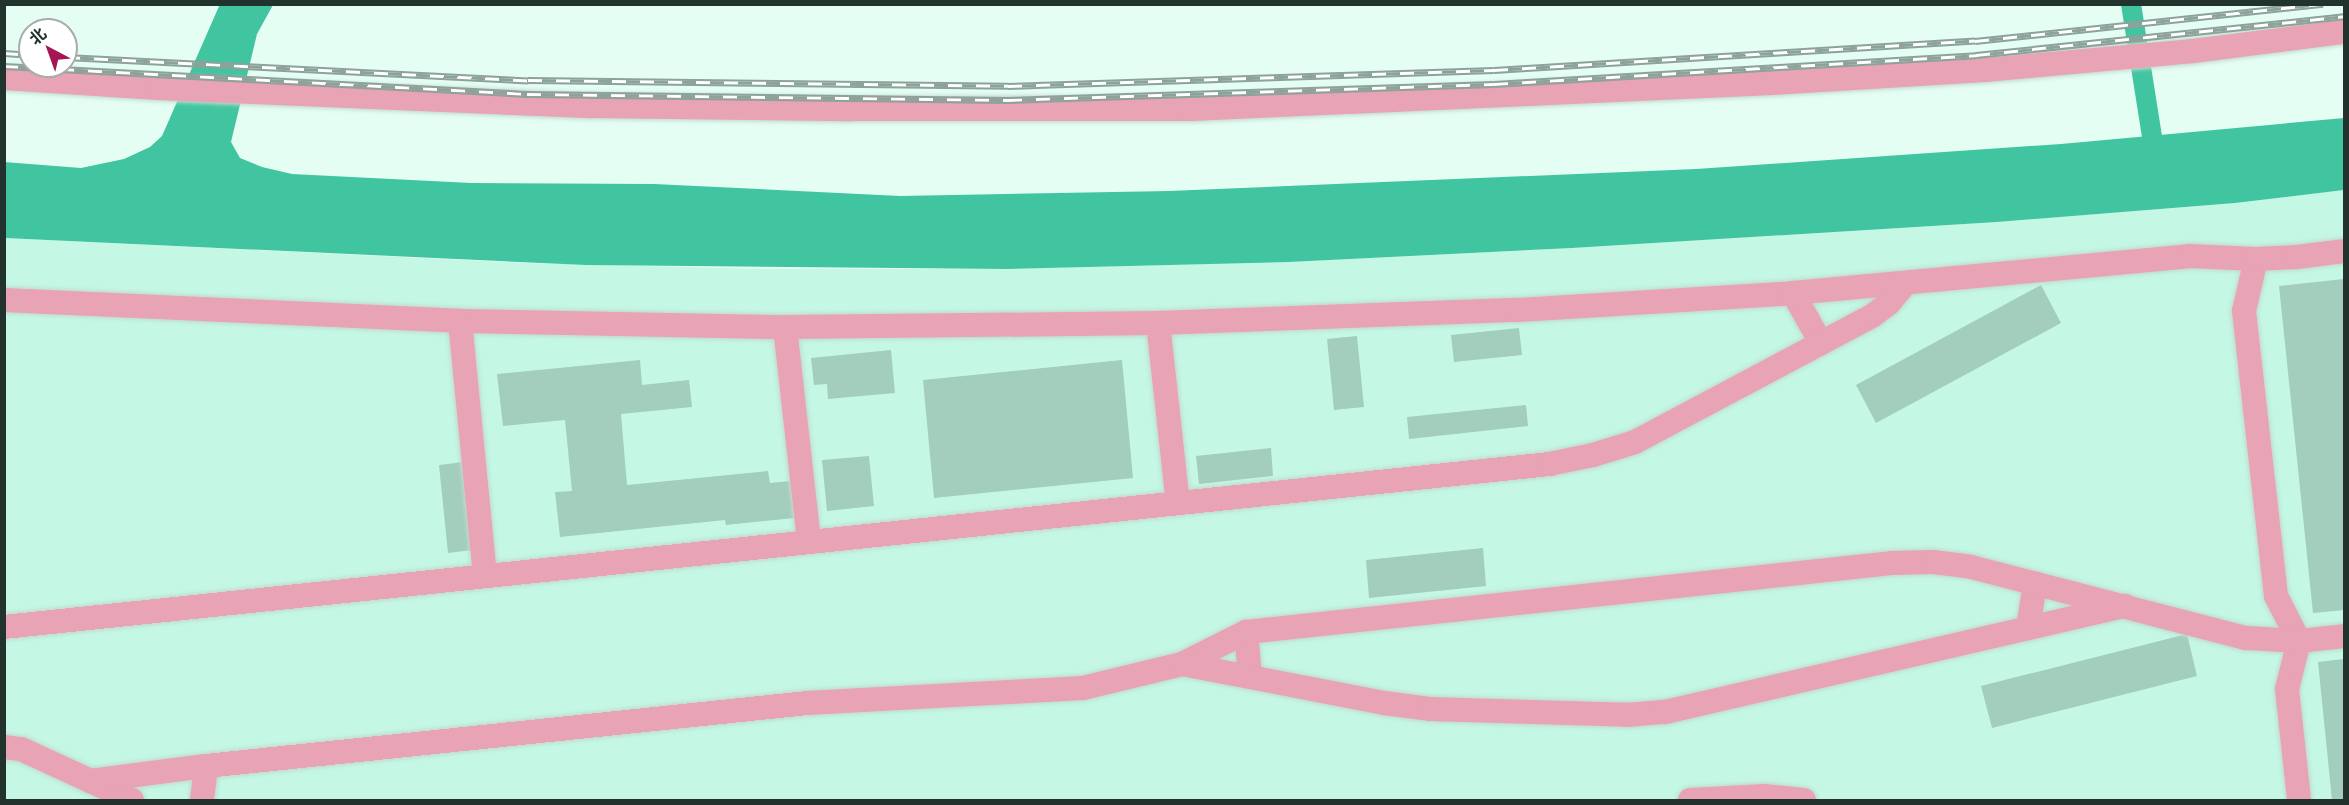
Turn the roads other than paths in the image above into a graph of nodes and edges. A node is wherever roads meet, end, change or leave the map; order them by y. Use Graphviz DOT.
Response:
graph roads {
  1 [pos="2344,32"];
  2 [pos="4,78"];
  3 [pos="2344,251"];
  4 [pos="2256,259"];
  5 [pos="1905,284"];
  6 [pos="1793,293"];
  7 [pos="4,300"];
  8 [pos="460,321"];
  9 [pos="1158,323"];
  10 [pos="785,327"];
  11 [pos="1821,343"];
  12 [pos="1178,503"];
  13 [pos="809,542"];
  14 [pos="485,576"];
  15 [pos="2035,584"];
  16 [pos="2125,606"];
  17 [pos="4,627"];
  18 [pos="2028,628"];
  19 [pos="1246,632"];
  20 [pos="2344,636"];
  21 [pos="2299,641"];
  22 [pos="1182,664"];
  23 [pos="1250,676"];
  24 [pos="4,747"];
  25 [pos="206,766"];
  26 [pos="90,781"];
  27 [pos="132,801"];
  28 [pos="202,801"];
  29 [pos="1690,801"];
  30 [pos="1804,801"];
  31 [pos="2299,801"];
  1 -- 2 [label="lane"];
  3 -- 4 [label="lane"];
  4 -- 5 [label="lane"];
  4 -- 21 [label="lane"];
  5 -- 6 [label="lane"];
  5 -- 11 [label="lane"];
  6 -- 9 [label="lane"];
  6 -- 11 [label="lane"];
  7 -- 8 [label="lane"];
  8 -- 10 [label="lane"];
  8 -- 14 [label="lane"];
  9 -- 10 [label="lane"];
  9 -- 12 [label="lane"];
  10 -- 13 [label="lane"];
  11 -- 12 [label="lane"];
  12 -- 13 [label="lane"];
  13 -- 14 [label="lane"];
  14 -- 17 [label="lane"];
  15 -- 16 [label="lane"];
  15 -- 18 [label="lane"];
  15 -- 19 [label="lane"];
  16 -- 18 [label="lane"];
  16 -- 21 [label="lane"];
  18 -- 23 [label="lane"];
  19 -- 22 [label="lane"];
  19 -- 23 [label="lane"];
  20 -- 21 [label="lane"];
  21 -- 31 [label="lane"];
  22 -- 23 [label="lane"];
  22 -- 25 [label="lane"];
  24 -- 26 [label="lane"];
  25 -- 26 [label="lane"];
  25 -- 28 [label="lane"];
  26 -- 27 [label="lane"];
  29 -- 30 [label="lane"];
}
